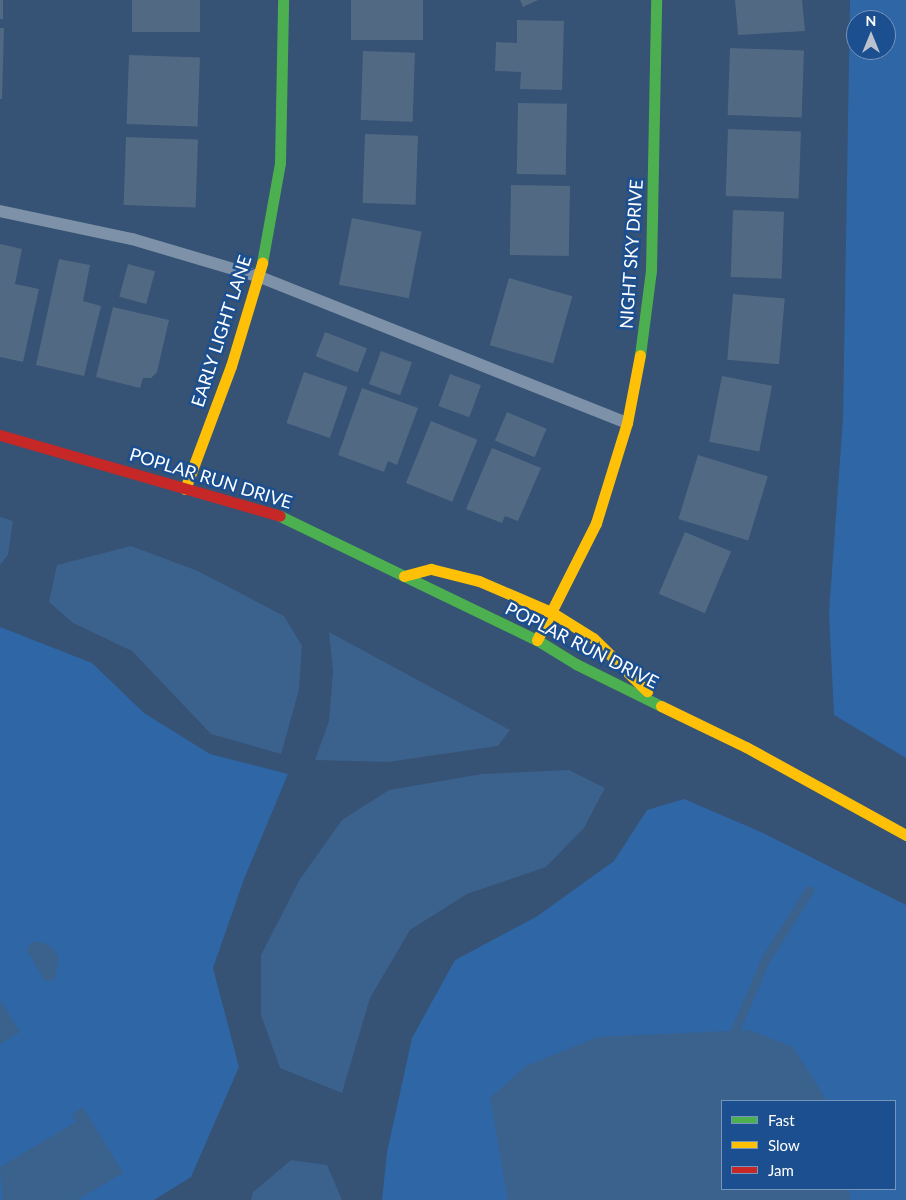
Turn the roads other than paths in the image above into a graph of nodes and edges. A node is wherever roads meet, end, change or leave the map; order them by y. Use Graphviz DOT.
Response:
graph roads {
  1 [pos="283,0"];
  2 [pos="656,0"];
  3 [pos="0,210"];
  4 [pos="260,277"];
  5 [pos="627,423"];
  6 [pos="0,435"];
  7 [pos="185,489"];
  8 [pos="404,576"];
  9 [pos="551,612"];
  10 [pos="537,640"];
  11 [pos="662,707"];
  12 [pos="906,835"];
  1 -- 4 [label="street, EARLY LIGHT LANE"];
  2 -- 5 [label="street, NIGHT SKY DRIVE"];
  3 -- 4 [label="lane"];
  4 -- 5 [label="lane"];
  4 -- 7 [label="street, EARLY LIGHT LANE"];
  5 -- 9 [label="street, NIGHT SKY DRIVE"];
  6 -- 7 [label="street, POPLAR RUN DRIVE"];
  7 -- 8 [label="street, POPLAR RUN DRIVE"];
  8 -- 9 [label="street, POPLAR RUN DRIVE"];
  8 -- 10 [label="street, POPLAR RUN DRIVE"];
  9 -- 10 [label="street, NIGHT SKY DRIVE"];
  9 -- 11 [label="street, POPLAR RUN DRIVE"];
  10 -- 11 [label="street, POPLAR RUN DRIVE"];
  11 -- 12 [label="street, POPLAR RUN DRIVE"];
}
